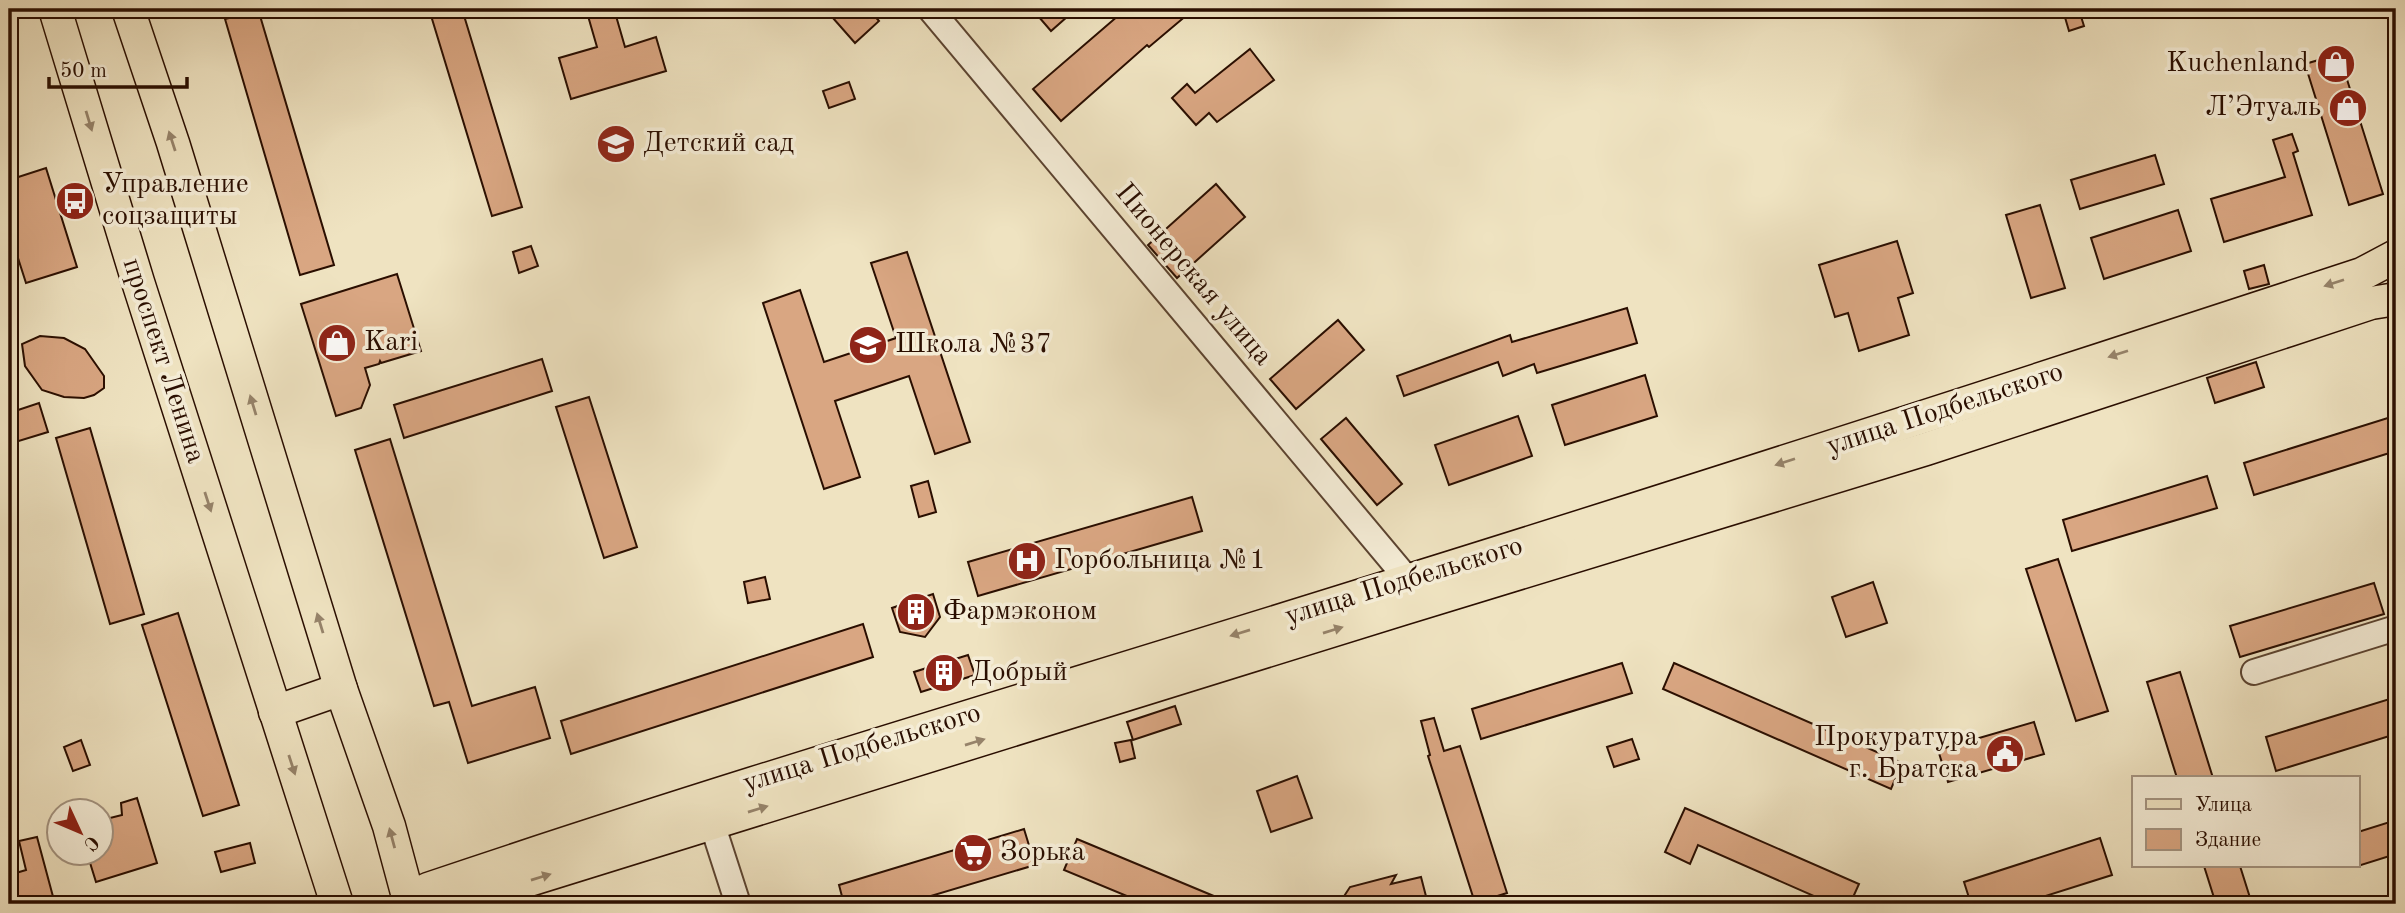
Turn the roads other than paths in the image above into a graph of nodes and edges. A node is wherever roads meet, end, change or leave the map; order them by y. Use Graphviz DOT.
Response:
graph roads {
  1 [pos="55,9"];
  2 [pos="128,9"];
  3 [pos="930,9"];
  4 [pos="2396,256"];
  5 [pos="2396,299"];
  6 [pos="1581,540"];
  7 [pos="1409,581"];
  8 [pos="2396,628"];
  9 [pos="2254,672"];
  10 [pos="341,689"];
  11 [pos="275,712"];
  12 [pos="708,811"];
  13 [pos="337,904"];
  14 [pos="411,904"];
  15 [pos="452,904"];
  16 [pos="738,904"];
  1 -- 11 [label="main road, проспект Ленина, one-way"];
  10 -- 2 [label="main road, one-way"];
  3 -- 7 [label="street, Пионерская улица"];
  4 -- 6 [label="main road, улица Подбельского, one-way"];
  5 -- 6 [label="main road, улица Подбельского"];
  6 -- 7 [label="main road, улица Подбельского"];
  12 -- 6 [label="main road, улица Подбельского, one-way"];
  7 -- 12 [label="main road, улица Подбельского, one-way"];
  8 -- 9 [label="street"];
  10 -- 11 [label="main road"];
  14 -- 10 [label="main road, one-way"];
  11 -- 13 [label="main road, проспект Ленина, one-way"];
  12 -- 14 [label="main road, улица Подбельского"];
  15 -- 12 [label="main road, улица Подбельского, one-way"];
  12 -- 16 [label="street"];
}
